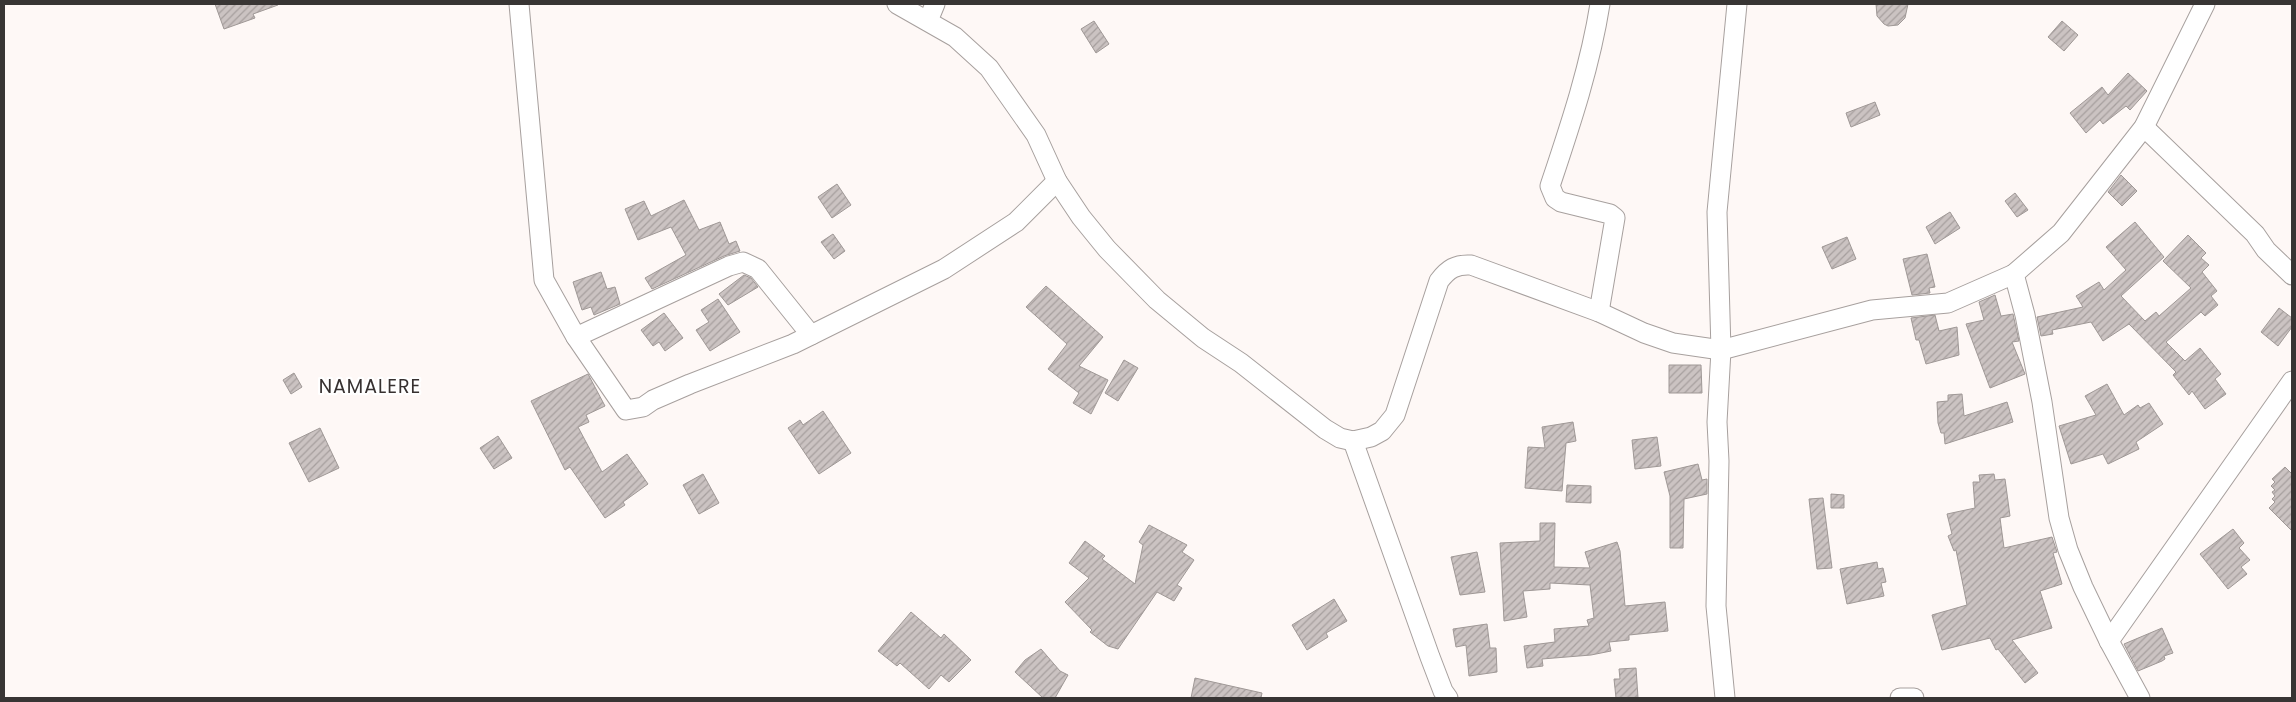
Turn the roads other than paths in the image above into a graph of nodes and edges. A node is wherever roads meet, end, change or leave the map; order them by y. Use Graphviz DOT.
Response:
graph roads {
  1 [pos="519,4"];
  2 [pos="897,4"];
  3 [pos="1600,4"];
  4 [pos="1737,4"];
  5 [pos="2206,4"];
  6 [pos="932,12"];
  7 [pos="2144,127"];
  8 [pos="1057,181"];
  9 [pos="2014,274"];
  10 [pos="2292,275"];
  11 [pos="1599,312"];
  12 [pos="811,335"];
  13 [pos="576,337"];
  14 [pos="1720,350"];
  15 [pos="2292,381"];
  16 [pos="1354,441"];
  17 [pos="2109,640"];
  18 [pos="1448,698"];
  19 [pos="1725,698"];
  20 [pos="1900,698"];
  21 [pos="1914,698"];
  22 [pos="2140,698"];
  1 -- 13 [label="street"];
  2 -- 6 [label="street"];
  3 -- 11 [label="street"];
  4 -- 14 [label="street"];
  5 -- 7 [label="street"];
  6 -- 8 [label="street"];
  7 -- 9 [label="street"];
  7 -- 10 [label="street"];
  8 -- 12 [label="street"];
  8 -- 16 [label="street"];
  9 -- 14 [label="street"];
  9 -- 17 [label="street"];
  11 -- 14 [label="street"];
  11 -- 16 [label="street"];
  12 -- 13 [label="street"];
  12 -- 13 [label="street"];
  14 -- 19 [label="street"];
  15 -- 17 [label="street"];
  16 -- 18 [label="street"];
  17 -- 22 [label="street"];
  20 -- 21 [label="street"];
}
